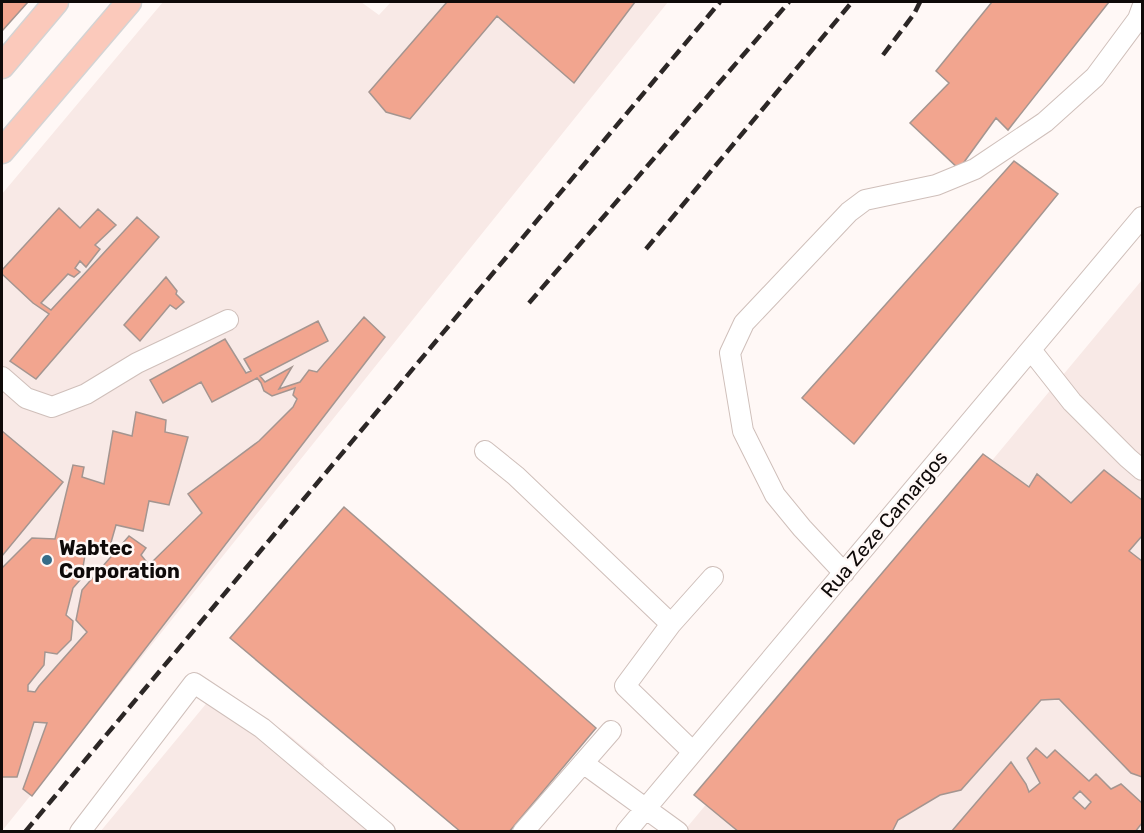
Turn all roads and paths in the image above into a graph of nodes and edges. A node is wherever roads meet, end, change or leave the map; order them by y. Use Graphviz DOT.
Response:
graph roads {
  1 [pos="56,2"];
  2 [pos="129,2"];
  3 [pos="1143,8"];
  4 [pos="2,66"];
  5 [pos="2,151"];
  6 [pos="1143,217"];
  7 [pos="228,320"];
  8 [pos="1031,350"];
  9 [pos="2,377"];
  10 [pos="485,450"];
  11 [pos="1143,470"];
  12 [pos="844,573"];
  13 [pos="713,577"];
  14 [pos="671,624"];
  15 [pos="611,731"];
  16 [pos="693,752"];
  17 [pos="583,763"];
  18 [pos="645,808"];
  19 [pos="80,831"];
  20 [pos="385,831"];
  21 [pos="523,831"];
  22 [pos="626,831"];
  23 [pos="678,831"];
  1 -- 4 [label="main road"];
  2 -- 5 [label="main road"];
  3 -- 12 [label="street"];
  6 -- 8 [label="street, Rua Zeze Camargos"];
  7 -- 9 [label="street"];
  8 -- 11 [label="street"];
  8 -- 12 [label="street, Rua Zeze Camargos"];
  10 -- 14 [label="street"];
  12 -- 16 [label="street, Rua Zeze Camargos"];
  13 -- 14 [label="street"];
  14 -- 16 [label="street"];
  15 -- 17 [label="street"];
  16 -- 18 [label="street, Rua Zeze Camargos"];
  17 -- 18 [label="street"];
  17 -- 21 [label="street"];
  18 -- 22 [label="street, Rua Zeze Camargos"];
  18 -- 23 [label="street"];
  19 -- 20 [label="street"];
}
